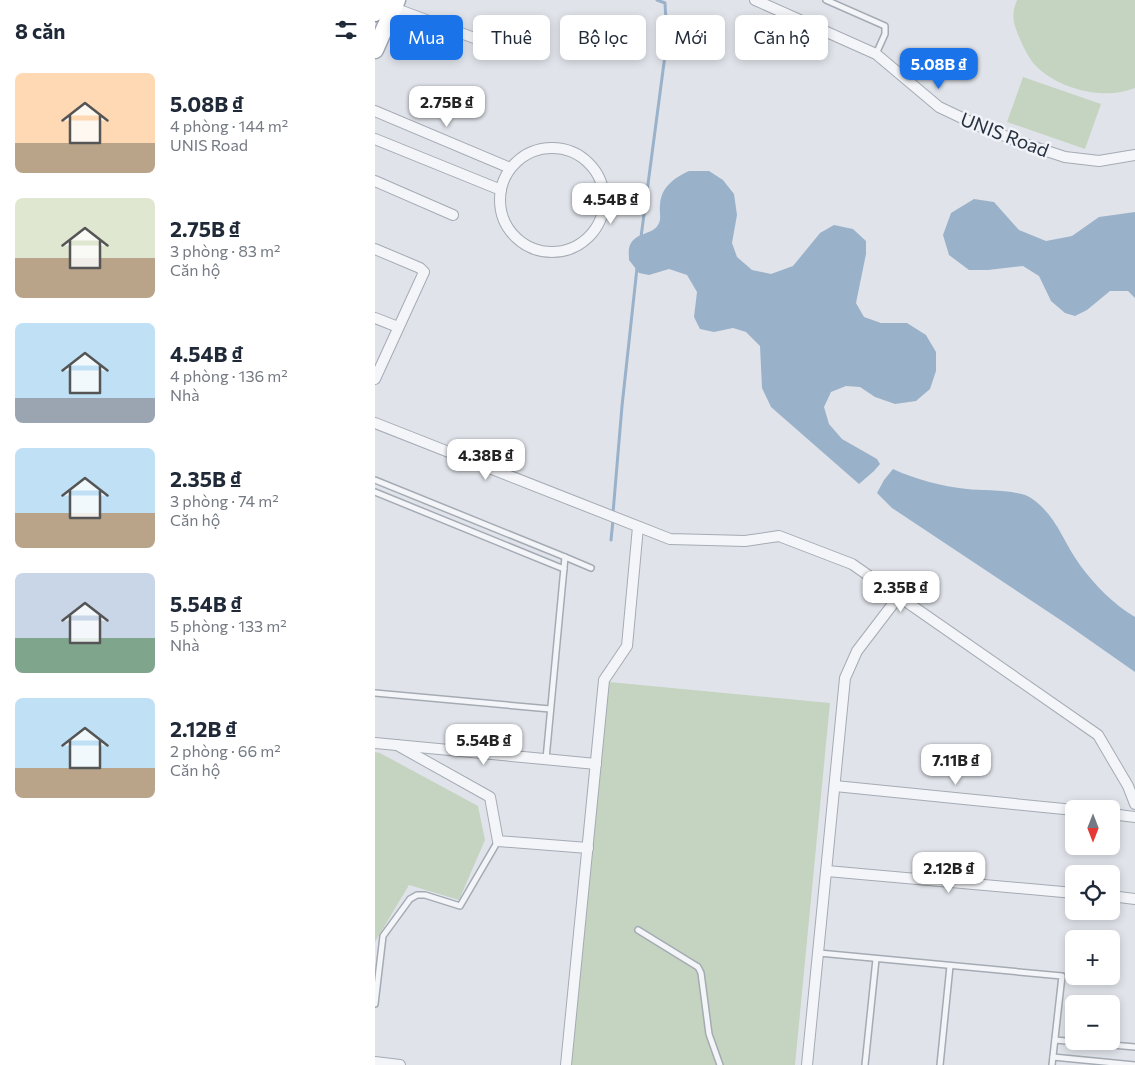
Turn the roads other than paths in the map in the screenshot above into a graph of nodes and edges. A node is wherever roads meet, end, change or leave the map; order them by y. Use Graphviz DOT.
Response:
graph roads {
  1 [pos="826,0"];
  2 [pos="761,1"];
  3 [pos="390,2"];
  4 [pos="375,13"];
  5 [pos="473,37"];
  6 [pos="375,50"];
  7 [pos="876,54"];
  8 [pos="375,111"];
  9 [pos="375,139"];
  10 [pos="1135,155"];
  11 [pos="510,168"];
  12 [pos="375,181"];
  13 [pos="501,190"];
  14 [pos="453,214"];
  15 [pos="375,250"];
  16 [pos="375,318"];
  17 [pos="398,328"];
  18 [pos="375,379"];
  19 [pos="375,423"];
  20 [pos="375,480"];
  21 [pos="375,492"];
  22 [pos="473,520"];
  23 [pos="638,527"];
  24 [pos="468,530"];
  25 [pos="565,557"];
  26 [pos="591,568"];
  27 [pos="564,569"];
  28 [pos="899,596"];
  29 [pos="375,692"];
  30 [pos="550,709"];
  31 [pos="375,743"];
  32 [pos="397,745"];
  33 [pos="546,760"];
  34 [pos="596,764"];
  35 [pos="835,786"];
  36 [pos="1131,787"];
  37 [pos="1135,804"];
  38 [pos="1065,809"];
  39 [pos="1120,815"];
  40 [pos="1135,817"];
  41 [pos="498,841"];
  42 [pos="588,848"];
  43 [pos="827,871"];
  44 [pos="1065,892"];
  45 [pos="1120,897"];
  46 [pos="1135,898"];
  47 [pos="638,930"];
  48 [pos="819,953"];
  49 [pos="876,959"];
  50 [pos="950,966"];
  51 [pos="375,1004"];
  52 [pos="1055,1040"];
  53 [pos="1135,1047"];
  54 [pos="1053,1057"];
  55 [pos="375,1062"];
  56 [pos="400,1065"];
  57 [pos="566,1065"];
  58 [pos="720,1065"];
  59 [pos="807,1065"];
  60 [pos="865,1065"];
  61 [pos="940,1065"];
  62 [pos="1052,1065"];
  63 [pos="1135,1065"];
  1 -- 7 [label="lane"];
  2 -- 7 [label="street, UNIS Road"];
  3 -- 4 [label="main road"];
  3 -- 5 [label="street"];
  3 -- 6 [label="main road"];
  7 -- 10 [label="street, UNIS Road"];
  8 -- 11 [label="street"];
  9 -- 13 [label="street"];
  11 -- 13 [label="street"];
  11 -- 13 [label="street"];
  12 -- 14 [label="street"];
  15 -- 17 [label="street"];
  16 -- 17 [label="street"];
  17 -- 18 [label="street"];
  19 -- 23 [label="street"];
  20 -- 22 [label="lane"];
  21 -- 24 [label="lane"];
  22 -- 24 [label="lane"];
  22 -- 25 [label="lane"];
  23 -- 28 [label="street"];
  23 -- 34 [label="street"];
  24 -- 27 [label="lane"];
  25 -- 26 [label="lane"];
  25 -- 27 [label="lane"];
  27 -- 30 [label="lane"];
  28 -- 35 [label="street"];
  28 -- 36 [label="street"];
  29 -- 30 [label="lane"];
  30 -- 33 [label="lane"];
  31 -- 32 [label="street"];
  32 -- 33 [label="street"];
  32 -- 41 [label="street"];
  33 -- 34 [label="street"];
  34 -- 42 [label="street"];
  35 -- 38 [label="street"];
  35 -- 43 [label="street"];
  36 -- 37 [label="street"];
  39 -- 40 [label="street"];
  41 -- 42 [label="street"];
  41 -- 51 [label="lane"];
  42 -- 57 [label="street"];
  43 -- 44 [label="street"];
  43 -- 48 [label="street"];
  45 -- 46 [label="street"];
  47 -- 58 [label="lane"];
  48 -- 49 [label="lane"];
  48 -- 59 [label="street"];
  49 -- 50 [label="lane"];
  49 -- 60 [label="lane"];
  50 -- 52 [label="lane"];
  50 -- 61 [label="lane"];
  52 -- 53 [label="lane"];
  52 -- 54 [label="lane"];
  54 -- 62 [label="lane"];
  54 -- 63 [label="lane"];
  55 -- 56 [label="street"];
}
